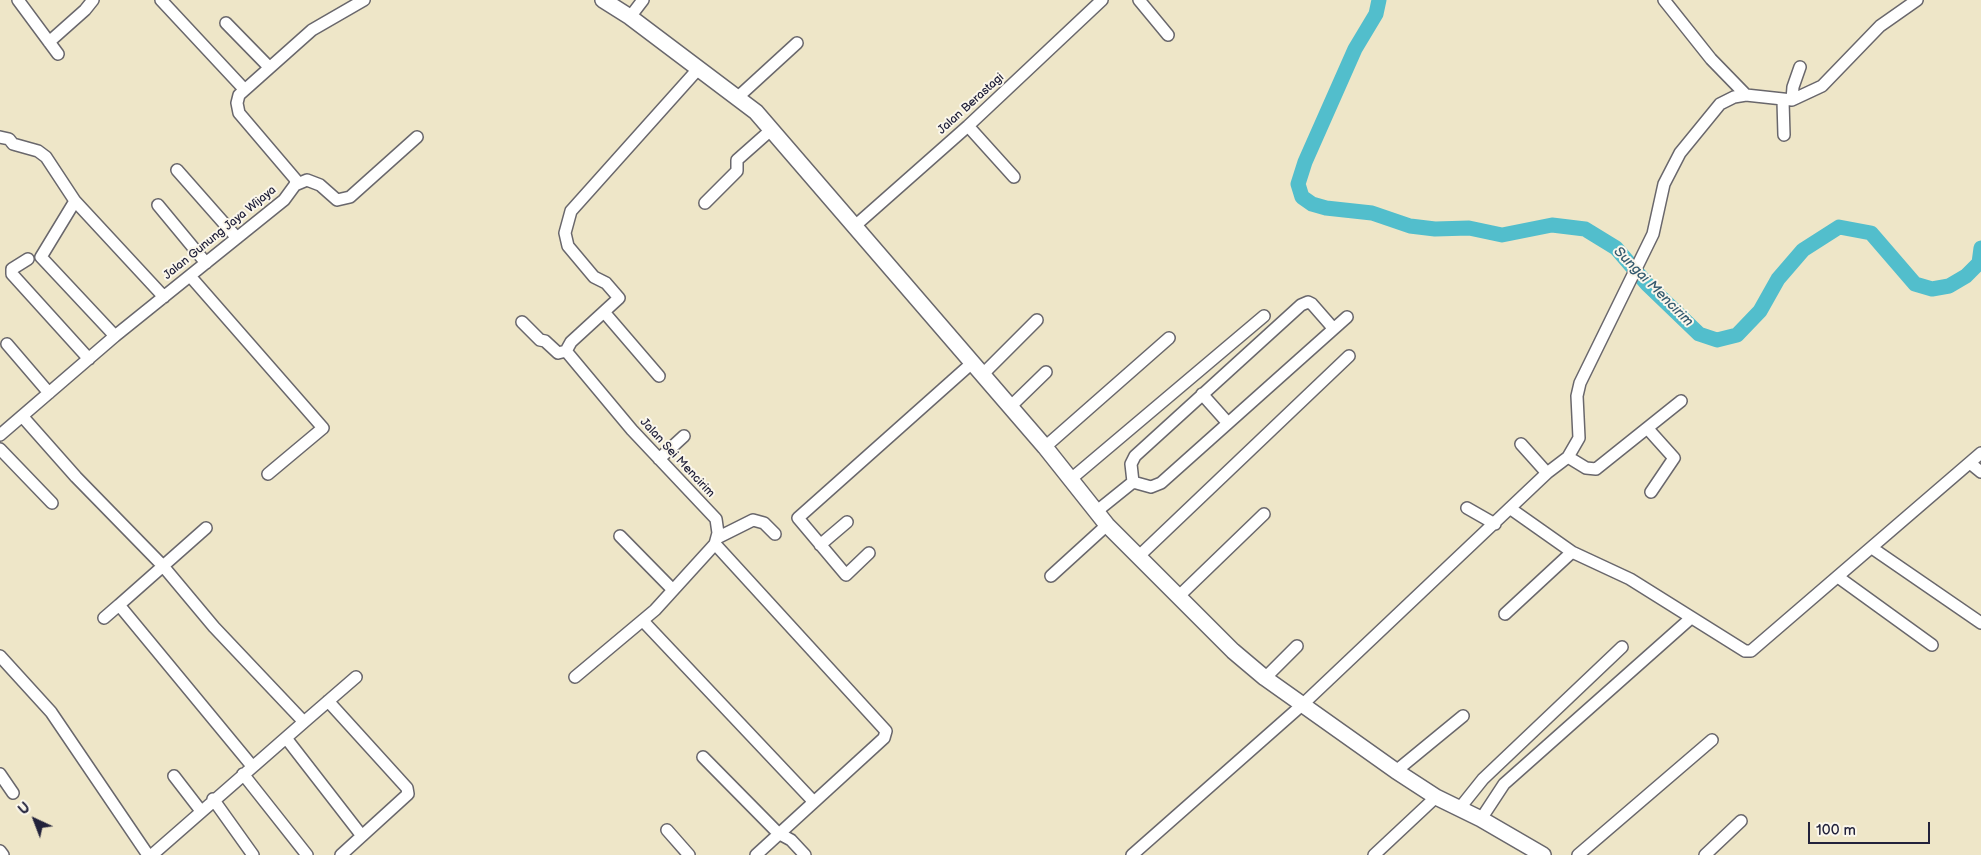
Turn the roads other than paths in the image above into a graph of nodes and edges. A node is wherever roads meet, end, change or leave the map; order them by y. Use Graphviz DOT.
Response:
graph roads {
  1 [pos="18,0"];
  2 [pos="93,0"];
  3 [pos="161,0"];
  4 [pos="364,0"];
  5 [pos="603,0"];
  6 [pos="643,0"];
  7 [pos="1102,0"];
  8 [pos="1140,0"];
  9 [pos="1664,0"];
  10 [pos="1917,0"];
  11 [pos="630,17"];
  12 [pos="226,23"];
  13 [pos="1168,34"];
  14 [pos="49,42"];
  15 [pos="797,43"];
  16 [pos="58,54"];
  17 [pos="269,67"];
  18 [pos="1800,67"];
  19 [pos="699,68"];
  20 [pos="244,89"];
  21 [pos="1746,95"];
  22 [pos="738,98"];
  23 [pos="1788,101"];
  24 [pos="968,126"];
  25 [pos="772,128"];
  26 [pos="1784,136"];
  27 [pos="0,137"];
  28 [pos="417,137"];
  29 [pos="178,170"];
  30 [pos="1014,177"];
  31 [pos="295,185"];
  32 [pos="75,201"];
  33 [pos="705,203"];
  34 [pos="158,205"];
  35 [pos="856,225"];
  36 [pos="237,238"];
  37 [pos="28,259"];
  38 [pos="206,262"];
  39 [pos="190,276"];
  40 [pos="164,296"];
  41 [pos="604,312"];
  42 [pos="1264,316"];
  43 [pos="1347,317"];
  44 [pos="1037,320"];
  45 [pos="522,322"];
  46 [pos="1333,328"];
  47 [pos="115,336"];
  48 [pos="1168,338"];
  49 [pos="7,344"];
  50 [pos="566,351"];
  51 [pos="1350,356"];
  52 [pos="89,359"];
  53 [pos="977,369"];
  54 [pos="1046,372"];
  55 [pos="660,376"];
  56 [pos="50,393"];
  57 [pos="1202,394"];
  58 [pos="1681,401"];
  59 [pos="1010,407"];
  60 [pos="22,416"];
  61 [pos="1227,422"];
  62 [pos="1648,429"];
  63 [pos="1,432"];
  64 [pos="684,436"];
  65 [pos="1521,444"];
  66 [pos="1045,447"];
  67 [pos="0,449"];
  68 [pos="1981,453"];
  69 [pos="1568,457"];
  70 [pos="659,459"];
  71 [pos="1970,463"];
  72 [pos="1981,472"];
  73 [pos="1547,473"];
  74 [pos="268,474"];
  75 [pos="1070,479"];
  76 [pos="1133,482"];
  77 [pos="1651,492"];
  78 [pos="52,503"];
  79 [pos="1467,508"];
  80 [pos="1510,509"];
  81 [pos="1097,511"];
  82 [pos="1264,514"];
  83 [pos="847,522"];
  84 [pos="1494,524"];
  85 [pos="1107,525"];
  86 [pos="206,528"];
  87 [pos="775,534"];
  88 [pos="620,536"];
  89 [pos="716,541"];
  90 [pos="820,545"];
  91 [pos="1872,548"];
  92 [pos="1572,552"];
  93 [pos="870,554"];
  94 [pos="1139,556"];
  95 [pos="163,566"];
  96 [pos="1051,576"];
  97 [pos="1838,577"];
  98 [pos="674,590"];
  99 [pos="1179,596"];
  100 [pos="119,605"];
  101 [pos="1505,614"];
  102 [pos="104,618"];
  103 [pos="1691,618"];
  104 [pos="643,621"];
  105 [pos="1981,623"];
  106 [pos="1932,645"];
  107 [pos="1297,646"];
  108 [pos="1622,647"];
  109 [pos="0,656"];
  110 [pos="356,677"];
  111 [pos="575,677"];
  112 [pos="1265,678"];
  113 [pos="328,701"];
  114 [pos="1302,705"];
  115 [pos="1463,716"];
  116 [pos="304,722"];
  117 [pos="286,738"];
  118 [pos="1712,740"];
  119 [pos="703,757"];
  120 [pos="252,766"];
  121 [pos="1396,772"];
  122 [pos="0,774"];
  123 [pos="243,774"];
  124 [pos="174,776"];
  125 [pos="13,793"];
  126 [pos="1436,796"];
  127 [pos="213,800"];
  128 [pos="814,802"];
  129 [pos="1459,809"];
  130 [pos="201,811"];
  131 [pos="1481,818"];
  132 [pos="1741,821"];
  133 [pos="667,830"];
  134 [pos="778,833"];
  135 [pos="362,836"];
  136 [pos="0,851"];
  137 [pos="1137,853"];
  138 [pos="3,855"];
  139 [pos="148,855"];
  140 [pos="152,855"];
  141 [pos="253,855"];
  142 [pos="307,855"];
  143 [pos="341,855"];
  144 [pos="689,855"];
  145 [pos="756,855"];
  146 [pos="805,855"];
  147 [pos="1374,855"];
  148 [pos="1543,855"];
  149 [pos="1578,855"];
  150 [pos="1705,855"];
  1 -- 14 [label="street"];
  2 -- 14 [label="street"];
  3 -- 20 [label="street"];
  4 -- 17 [label="street"];
  5 -- 11 [label="main road"];
  6 -- 11 [label="street"];
  7 -- 24 [label="street, Jalan Berastagi"];
  8 -- 13 [label="street"];
  9 -- 21 [label="street"];
  10 -- 23 [label="street"];
  11 -- 19 [label="main road"];
  12 -- 17 [label="street"];
  14 -- 16 [label="street"];
  15 -- 22 [label="street"];
  17 -- 20 [label="street"];
  18 -- 23 [label="street"];
  19 -- 22 [label="main road"];
  19 -- 41 [label="street"];
  20 -- 31 [label="street, Jalan Gunung Jaya Wijaya"];
  21 -- 23 [label="street"];
  21 -- 69 [label="street"];
  22 -- 25 [label="main road"];
  23 -- 26 [label="street"];
  24 -- 30 [label="street"];
  24 -- 35 [label="street, Jalan Berastagi"];
  25 -- 33 [label="street"];
  25 -- 35 [label="main road"];
  27 -- 32 [label="street"];
  28 -- 31 [label="street"];
  29 -- 36 [label="street"];
  31 -- 36 [label="street, Jalan Gunung Jaya Wijaya"];
  32 -- 40 [label="street"];
  32 -- 47 [label="street"];
  34 -- 38 [label="street"];
  35 -- 53 [label="main road"];
  36 -- 38 [label="street, Jalan Gunung Jaya Wijaya"];
  37 -- 52 [label="street"];
  38 -- 39 [label="street, Jalan Gunung Jaya Wijaya"];
  39 -- 40 [label="street, Jalan Gunung Jaya Wijaya"];
  39 -- 74 [label="street"];
  40 -- 47 [label="street, Jalan Gunung Jaya Wijaya"];
  41 -- 50 [label="street"];
  41 -- 55 [label="street"];
  42 -- 75 [label="street"];
  43 -- 46 [label="street"];
  44 -- 53 [label="street"];
  45 -- 50 [label="street"];
  46 -- 57 [label="street"];
  46 -- 61 [label="street"];
  47 -- 52 [label="street, Jalan Gunung Jaya Wijaya"];
  48 -- 66 [label="street"];
  49 -- 56 [label="street"];
  50 -- 70 [label="street, Jalan Sei Mencirim"];
  51 -- 94 [label="street"];
  52 -- 56 [label="street, Jalan Gunung Jaya Wijaya"];
  53 -- 59 [label="main road"];
  53 -- 90 [label="street"];
  54 -- 59 [label="street"];
  56 -- 60 [label="street, Jalan Gunung Jaya Wijaya"];
  57 -- 61 [label="street"];
  57 -- 76 [label="street"];
  58 -- 62 [label="street"];
  59 -- 66 [label="main road"];
  60 -- 63 [label="street, Jalan Gunung Jaya Wijaya"];
  60 -- 95 [label="street"];
  61 -- 76 [label="street"];
  62 -- 69 [label="street"];
  62 -- 77 [label="street"];
  64 -- 70 [label="street"];
  65 -- 73 [label="street"];
  66 -- 75 [label="main road"];
  67 -- 78 [label="street"];
  68 -- 71 [label="street"];
  69 -- 73 [label="street"];
  70 -- 89 [label="street, Jalan Sei Mencirim"];
  71 -- 72 [label="street"];
  71 -- 91 [label="street"];
  73 -- 80 [label="street"];
  75 -- 81 [label="main road"];
  76 -- 81 [label="street"];
  79 -- 84 [label="street"];
  80 -- 84 [label="street"];
  80 -- 92 [label="street"];
  81 -- 85 [label="main road"];
  82 -- 99 [label="street"];
  83 -- 90 [label="street"];
  84 -- 114 [label="street"];
  85 -- 94 [label="main road"];
  85 -- 96 [label="street"];
  86 -- 95 [label="street"];
  87 -- 89 [label="street"];
  88 -- 98 [label="street"];
  89 -- 98 [label="street"];
  89 -- 128 [label="street"];
  90 -- 93 [label="street"];
  91 -- 97 [label="street"];
  91 -- 105 [label="street"];
  92 -- 101 [label="street"];
  92 -- 103 [label="street"];
  94 -- 99 [label="main road"];
  95 -- 100 [label="street"];
  95 -- 116 [label="street"];
  97 -- 103 [label="street"];
  97 -- 106 [label="street"];
  98 -- 104 [label="street"];
  99 -- 112 [label="main road"];
  100 -- 102 [label="street"];
  100 -- 120 [label="street"];
  103 -- 131 [label="street"];
  104 -- 111 [label="street"];
  104 -- 128 [label="street"];
  107 -- 112 [label="street"];
  108 -- 129 [label="street"];
  109 -- 139 [label="street"];
  110 -- 113 [label="street"];
  112 -- 114 [label="main road"];
  113 -- 116 [label="street"];
  113 -- 135 [label="street"];
  114 -- 121 [label="main road"];
  114 -- 137 [label="street"];
  115 -- 121 [label="street"];
  116 -- 117 [label="street"];
  117 -- 120 [label="street"];
  117 -- 135 [label="street"];
  118 -- 149 [label="street"];
  119 -- 134 [label="street"];
  120 -- 123 [label="street"];
  121 -- 126 [label="main road"];
  122 -- 125 [label="street"];
  123 -- 127 [label="street"];
  123 -- 142 [label="street"];
  124 -- 130 [label="street"];
  126 -- 129 [label="main road"];
  126 -- 147 [label="street"];
  127 -- 130 [label="street"];
  127 -- 141 [label="street"];
  128 -- 134 [label="street"];
  129 -- 131 [label="main road"];
  130 -- 140 [label="street"];
  131 -- 148 [label="main road"];
  132 -- 150 [label="street"];
  133 -- 144 [label="street"];
  134 -- 145 [label="street"];
  134 -- 146 [label="street"];
  135 -- 143 [label="street"];
  136 -- 138 [label="street"];
}
